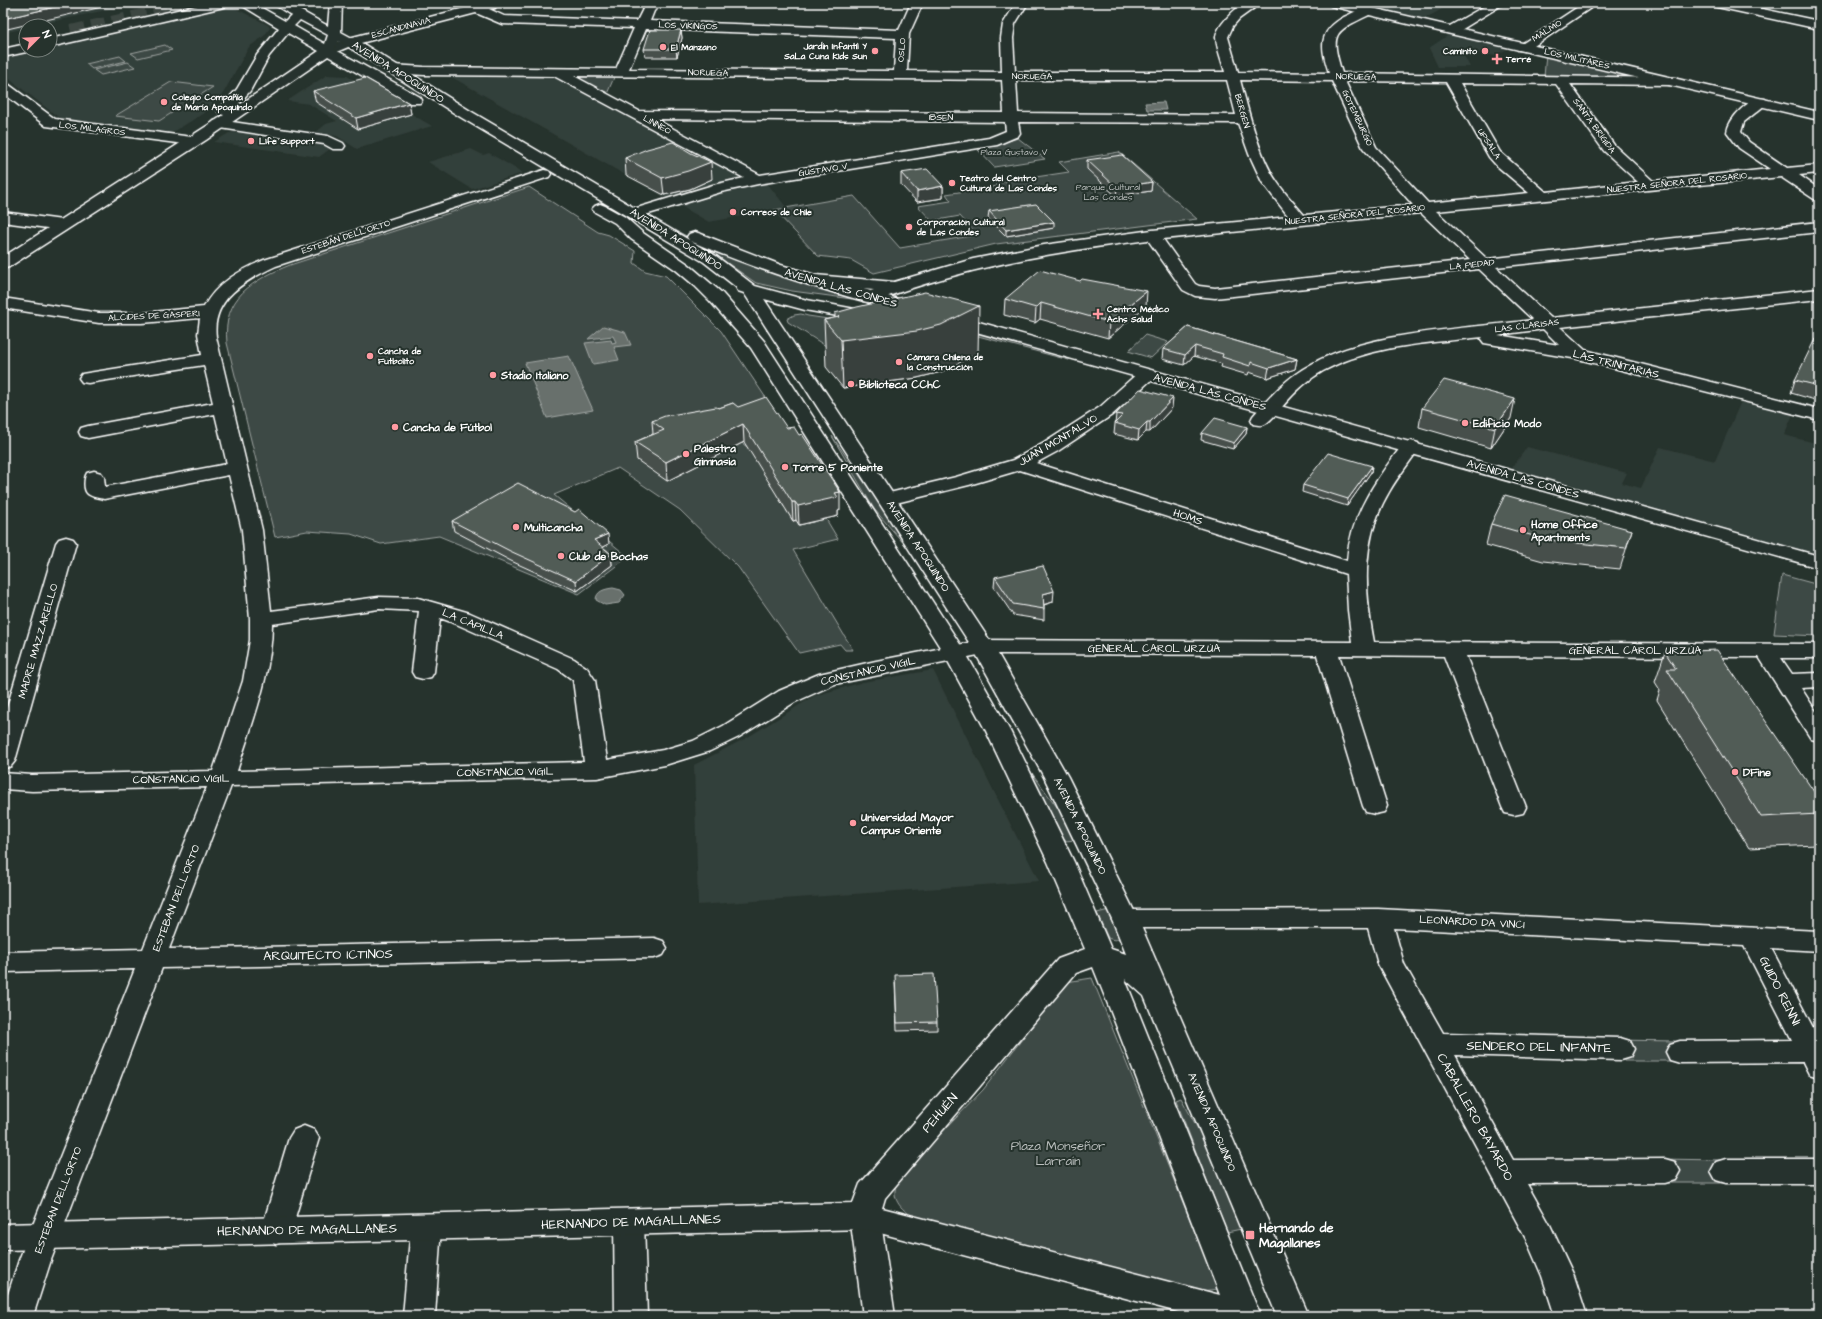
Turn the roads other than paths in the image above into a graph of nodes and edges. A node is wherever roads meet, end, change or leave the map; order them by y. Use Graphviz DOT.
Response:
graph roads {
  1 [pos="224,3"];
  2 [pos="244,3"];
  3 [pos="278,3"];
  4 [pos="336,3"];
  5 [pos="498,3"];
  6 [pos="656,3"];
  7 [pos="1022,3"];
  8 [pos="1255,3"];
  9 [pos="1335,3"];
  10 [pos="1499,3"];
  11 [pos="1592,3"];
  12 [pos="1716,3"];
  13 [pos="912,4"];
  14 [pos="477,8"];
  15 [pos="302,10"];
  16 [pos="1367,11"];
  17 [pos="642,24"];
  18 [pos="1819,25"];
  19 [pos="287,27"];
  20 [pos="75,30"];
  21 [pos="1452,30"];
  22 [pos="58,31"];
  23 [pos="335,34"];
  24 [pos="903,34"];
  25 [pos="58,35"];
  26 [pos="18,39"];
  27 [pos="58,39"];
  28 [pos="3,42"];
  29 [pos="349,42"];
  30 [pos="18,44"];
  31 [pos="3,47"];
  32 [pos="1523,47"];
  33 [pos="18,50"];
  34 [pos="329,50"];
  35 [pos="3,53"];
  36 [pos="356,65"];
  37 [pos="256,69"];
  38 [pos="392,69"];
  39 [pos="303,70"];
  40 [pos="555,71"];
  41 [pos="621,72"];
  42 [pos="900,75"];
  43 [pos="1010,76"];
  44 [pos="1233,76"];
  45 [pos="1337,77"];
  46 [pos="1451,79"];
  47 [pos="1560,80"];
  48 [pos="1671,81"];
  49 [pos="3,87"];
  50 [pos="277,87"];
  51 [pos="1760,102"];
  52 [pos="424,106"];
  53 [pos="638,115"];
  54 [pos="1819,116"];
  55 [pos="1011,118"];
  56 [pos="1244,119"];
  57 [pos="219,124"];
  58 [pos="469,132"];
  59 [pos="192,141"];
  60 [pos="338,146"];
  61 [pos="1819,168"];
  62 [pos="1783,172"];
  63 [pos="544,174"];
  64 [pos="758,180"];
  65 [pos="1649,185"];
  66 [pos="1542,196"];
  67 [pos="1819,196"];
  68 [pos="611,198"];
  69 [pos="1425,208"];
  70 [pos="642,211"];
  71 [pos="3,217"];
  72 [pos="620,220"];
  73 [pos="1300,220"];
  74 [pos="62,225"];
  75 [pos="1819,228"];
  76 [pos="1152,235"];
  77 [pos="3,264"];
  78 [pos="1482,264"];
  79 [pos="811,280"];
  80 [pos="895,286"];
  81 [pos="750,290"];
  82 [pos="1819,294"];
  83 [pos="869,297"];
  84 [pos="3,303"];
  85 [pos="805,305"];
  86 [pos="210,312"];
  87 [pos="768,320"];
  88 [pos="888,320"];
  89 [pos="1546,324"];
  90 [pos="967,340"];
  91 [pos="1408,340"];
  92 [pos="1579,354"];
  93 [pos="212,359"];
  94 [pos="88,378"];
  95 [pos="1140,381"];
  96 [pos="223,407"];
  97 [pos="1265,414"];
  98 [pos="1819,415"];
  99 [pos="88,432"];
  100 [pos="1406,453"];
  101 [pos="1020,464"];
  102 [pos="237,468"];
  103 [pos="94,477"];
  104 [pos="888,499"];
  105 [pos="66,543"];
  106 [pos="1819,562"];
  107 [pos="1357,570"];
  108 [pos="1819,577"];
  109 [pos="430,607"];
  110 [pos="261,619"];
  111 [pos="983,647"];
  112 [pos="1326,649"];
  113 [pos="1364,649"];
  114 [pos="1452,649"];
  115 [pos="1766,651"];
  116 [pos="1819,651"];
  117 [pos="954,652"];
  118 [pos="423,672"];
  119 [pos="1819,680"];
  120 [pos="1785,681"];
  121 [pos="1819,734"];
  122 [pos="3,761"];
  123 [pos="596,770"];
  124 [pos="222,778"];
  125 [pos="3,781"];
  126 [pos="1375,806"];
  127 [pos="1514,807"];
  128 [pos="1378,918"];
  129 [pos="1125,919"];
  130 [pos="1752,937"];
  131 [pos="1819,941"];
  132 [pos="654,948"];
  133 [pos="1101,956"];
  134 [pos="152,959"];
  135 [pos="3,962"];
  136 [pos="1158,993"];
  137 [pos="1434,1044"];
  138 [pos="1620,1049"];
  139 [pos="1680,1052"];
  140 [pos="1815,1059"];
  141 [pos="304,1138"];
  142 [pos="1665,1171"];
  143 [pos="1726,1171"];
  144 [pos="1819,1171"];
  145 [pos="1505,1172"];
  146 [pos="865,1216"];
  147 [pos="629,1222"];
  148 [pos="426,1227"];
  149 [pos="276,1231"];
  150 [pos="44,1236"];
  151 [pos="3,1237"];
  152 [pos="17,1316"];
  153 [pos="419,1316"];
  154 [pos="631,1316"];
  155 [pos="879,1316"];
  156 [pos="1245,1316"];
  157 [pos="1293,1316"];
  158 [pos="1571,1316"];
  1 -- 20 [label="street"];
  2 -- 19 [label="street, AVENIDA APOQUINDO"];
  3 -- 15 [label="street, AVENIDA APOQUINDO"];
  4 -- 23 [label="street"];
  5 -- 14 [label="street, ESCANDINAVIA"];
  6 -- 17 [label="street"];
  7 -- 43 [label="street"];
  8 -- 44 [label="street, BERGEN"];
  9 -- 16 [label="street, LOS MILITARES"];
  10 -- 21 [label="street"];
  11 -- 32 [label="street, MALMO"];
  12 -- 18 [label="street"];
  13 -- 24 [label="street, OSLO"];
  14 -- 17 [label="street, LOS VIKINGOS"];
  14 -- 29 [label="street, ESCANDINAVIA"];
  15 -- 19 [label="street"];
  15 -- 23 [label="street, AVENIDA APOQUINDO"];
  16 -- 21 [label="street, LOS MILITARES"];
  16 -- 45 [label="street, GOTEMBURGO"];
  17 -- 24 [label="street, LOS VIKINGOS"];
  17 -- 41 [label="street"];
  19 -- 34 [label="street, AVENIDA APOQUINDO"];
  19 -- 37 [label="street"];
  20 -- 22 [label="street"];
  20 -- 25 [label="street"];
  20 -- 27 [label="street"];
  21 -- 32 [label="street, LOS MILITARES"];
  23 -- 29 [label="street, AVENIDA APOQUINDO"];
  23 -- 34 [label="street"];
  24 -- 42 [label="street, OSLO"];
  26 -- 28 [label="street"];
  29 -- 34 [label="street, ESCANDINAVIA"];
  29 -- 38 [label="street, AVENIDA APOQUINDO"];
  30 -- 31 [label="street"];
  32 -- 48 [label="street, LOS MILITARES"];
  33 -- 35 [label="street"];
  34 -- 36 [label="street, AVENIDA APOQUINDO"];
  34 -- 39 [label="street, ESCANDINAVIA"];
  36 -- 39 [label="street"];
  36 -- 52 [label="street, AVENIDA APOQUINDO"];
  37 -- 50 [label="street"];
  37 -- 59 [label="street"];
  38 -- 40 [label="street, NORUEGA"];
  38 -- 68 [label="street, AVENIDA APOQUINDO"];
  39 -- 50 [label="street, ESCANDINAVIA"];
  40 -- 41 [label="street, NORUEGA"];
  40 -- 53 [label="street, LINNEO"];
  41 -- 42 [label="street, NORUEGA"];
  42 -- 43 [label="street, NORUEGA"];
  43 -- 44 [label="street, NORUEGA"];
  43 -- 55 [label="street"];
  44 -- 45 [label="street, NORUEGA"];
  44 -- 56 [label="street, BERGEN"];
  45 -- 46 [label="street, NORUEGA"];
  45 -- 69 [label="street, GOTEMBURGO"];
  46 -- 47 [label="street, NORUEGA"];
  46 -- 66 [label="street, UPSALA"];
  47 -- 48 [label="street, NORUEGA"];
  47 -- 65 [label="street, SANTA BRÍGIDA"];
  48 -- 51 [label="street, LOS MILITARES"];
  49 -- 59 [label="street, LOS MILAGROS"];
  50 -- 57 [label="street, ESCANDINAVIA"];
  51 -- 54 [label="street, LOS MILITARES"];
  51 -- 62 [label="street"];
  53 -- 55 [label="street, IBSEN"];
  53 -- 64 [label="street, LINNEO"];
  55 -- 56 [label="street, IBSEN"];
  55 -- 64 [label="street, GUSTAVO V"];
  56 -- 73 [label="street, BERGEN"];
  57 -- 59 [label="street, ESCANDINAVIA"];
  57 -- 60 [label="street"];
  58 -- 63 [label="street, AVENIDA APOQUINDO"];
  59 -- 74 [label="street"];
  61 -- 62 [label="street, NUESTRA SEÑORA DEL ROSARIO"];
  62 -- 65 [label="street, NUESTRA SEÑORA DEL ROSARIO"];
  62 -- 67 [label="street"];
  63 -- 72 [label="street, AVENIDA APOQUINDO"];
  63 -- 86 [label="street, ESTEBAN DELL'ORTO"];
  64 -- 70 [label="street, GUSTAVO V"];
  65 -- 66 [label="street, NUESTRA SEÑORA DEL ROSARIO"];
  66 -- 69 [label="street, NUESTRA SEÑORA DEL ROSARIO"];
  68 -- 70 [label="street, AVENIDA LAS CONDES"];
  68 -- 81 [label="street, AVENIDA APOQUINDO"];
  69 -- 73 [label="street, NUESTRA SEÑORA DEL ROSARIO"];
  69 -- 78 [label="street, GOTEMBURGO"];
  70 -- 79 [label="street, AVENIDA LAS CONDES"];
  71 -- 74 [label="street"];
  72 -- 81 [label="street, AVENIDA LAS CONDES"];
  72 -- 117 [label="street, AVENIDA APOQUINDO"];
  73 -- 76 [label="street, NUESTRA SEÑORA DEL ROSARIO"];
  74 -- 77 [label="street"];
  75 -- 78 [label="street, LA PIEDAD"];
  76 -- 78 [label="street, LA PIEDAD"];
  76 -- 80 [label="street, NUESTRA SEÑORA DEL ROSARIO"];
  78 -- 89 [label="street, GOTEMBURGO"];
  79 -- 80 [label="street, NUESTRA SEÑORA DEL ROSARIO"];
  79 -- 83 [label="street, AVENIDA LAS CONDES"];
  80 -- 83 [label="street, NUESTRA SEÑORA DEL ROSARIO"];
  81 -- 85 [label="street, AVENIDA LAS CONDES"];
  81 -- 87 [label="street, AVENIDA APOQUINDO"];
  82 -- 89 [label="street, LAS CLARISAS"];
  83 -- 85 [label="street, NUESTRA SEÑORA DEL ROSARIO"];
  83 -- 95 [label="street, AVENIDA LAS CONDES"];
  84 -- 86 [label="street, ALCIDES DE GASPERI"];
  85 -- 87 [label="street"];
  85 -- 88 [label="street, AVENIDA LAS CONDES"];
  86 -- 93 [label="street, ESTEBAN DELL'ORTO"];
  87 -- 104 [label="street, AVENIDA APOQUINDO"];
  89 -- 91 [label="street, LAS CLARISAS"];
  89 -- 92 [label="street, GOTEMBURGO"];
  90 -- 95 [label="street, AVENIDA LAS CONDES"];
  91 -- 92 [label="street, LAS TRINITARIAS"];
  91 -- 97 [label="street, LAS CLARISAS"];
  92 -- 98 [label="street, LAS TRINITARIAS"];
  93 -- 94 [label="street"];
  93 -- 96 [label="street, ESTEBAN DELL'ORTO"];
  95 -- 97 [label="street, AVENIDA LAS CONDES"];
  95 -- 101 [label="street, JUAN MONTALVO"];
  96 -- 99 [label="street"];
  96 -- 102 [label="street, ESTEBAN DELL'ORTO"];
  97 -- 100 [label="street, AVENIDA LAS CONDES"];
  100 -- 106 [label="street, AVENIDA LAS CONDES"];
  100 -- 107 [label="street"];
  100 -- 108 [label="street, AVENIDA LAS CONDES"];
  101 -- 104 [label="street, JUAN MONTALVO"];
  101 -- 107 [label="street, HOMS"];
  102 -- 103 [label="street"];
  102 -- 110 [label="street, ESTEBAN DELL'ORTO"];
  104 -- 111 [label="street, AVENIDA APOQUINDO"];
  105 -- 122 [label="street, MADRE MAZZARELLO"];
  107 -- 113 [label="street"];
  109 -- 110 [label="street, LA CAPILLA"];
  109 -- 118 [label="street"];
  109 -- 123 [label="street, LA CAPILLA"];
  110 -- 124 [label="street, ESTEBAN DELL'ORTO"];
  111 -- 112 [label="street, GENERAL CAROL URZÚA"];
  111 -- 117 [label="street, CONSTANCIO VIGIL"];
  111 -- 129 [label="street, AVENIDA APOQUINDO"];
  112 -- 113 [label="street, GENERAL CAROL URZÚA"];
  112 -- 126 [label="street"];
  113 -- 114 [label="street, GENERAL CAROL URZÚA"];
  114 -- 115 [label="street, GENERAL CAROL URZÚA"];
  114 -- 127 [label="street"];
  115 -- 116 [label="street, GENERAL CAROL URZÚA"];
  115 -- 120 [label="street"];
  117 -- 123 [label="street, CONSTANCIO VIGIL"];
  117 -- 133 [label="street, AVENIDA APOQUINDO"];
  119 -- 120 [label="street"];
  120 -- 121 [label="street"];
  123 -- 124 [label="street, CONSTANCIO VIGIL"];
  124 -- 125 [label="street, CONSTANCIO VIGIL"];
  124 -- 134 [label="street, ESTEBAN DELL'ORTO"];
  128 -- 129 [label="street, LEONARDO DA VINCI"];
  128 -- 130 [label="street, LEONARDO DA VINCI"];
  128 -- 137 [label="street, CABALLERO BAYARDO"];
  129 -- 136 [label="street, AVENIDA APOQUINDO"];
  130 -- 131 [label="street, LEONARDO DA VINCI"];
  130 -- 140 [label="street, GUIDO RENNI"];
  132 -- 134 [label="street, ARQUITECTO ICTINOS"];
  133 -- 136 [label="street"];
  133 -- 146 [label="street, PEHUÉN"];
  133 -- 156 [label="street, AVENIDA APOQUINDO"];
  134 -- 135 [label="street, ARQUITECTO ICTINOS"];
  134 -- 150 [label="street, ESTEBAN DELL'ORTO"];
  136 -- 157 [label="street, AVENIDA APOQUINDO"];
  137 -- 138 [label="street, SENDERO DEL INFANTE"];
  137 -- 145 [label="street, CABALLERO BAYARDO"];
  139 -- 140 [label="street"];
  141 -- 149 [label="street"];
  142 -- 145 [label="street"];
  143 -- 144 [label="street"];
  145 -- 158 [label="street, CABALLERO BAYARDO"];
  146 -- 147 [label="street, HERNANDO DE MAGALLANES"];
  146 -- 155 [label="street, PEHUÉN"];
  146 -- 156 [label="street, HERNANDO DE MAGALLANES"];
  147 -- 148 [label="street, HERNANDO DE MAGALLANES"];
  147 -- 154 [label="street"];
  148 -- 149 [label="street, HERNANDO DE MAGALLANES"];
  148 -- 153 [label="street"];
  149 -- 150 [label="street, HERNANDO DE MAGALLANES"];
  150 -- 151 [label="street, HERNANDO DE MAGALLANES"];
  150 -- 152 [label="street, ESTEBAN DELL'ORTO"];
}
